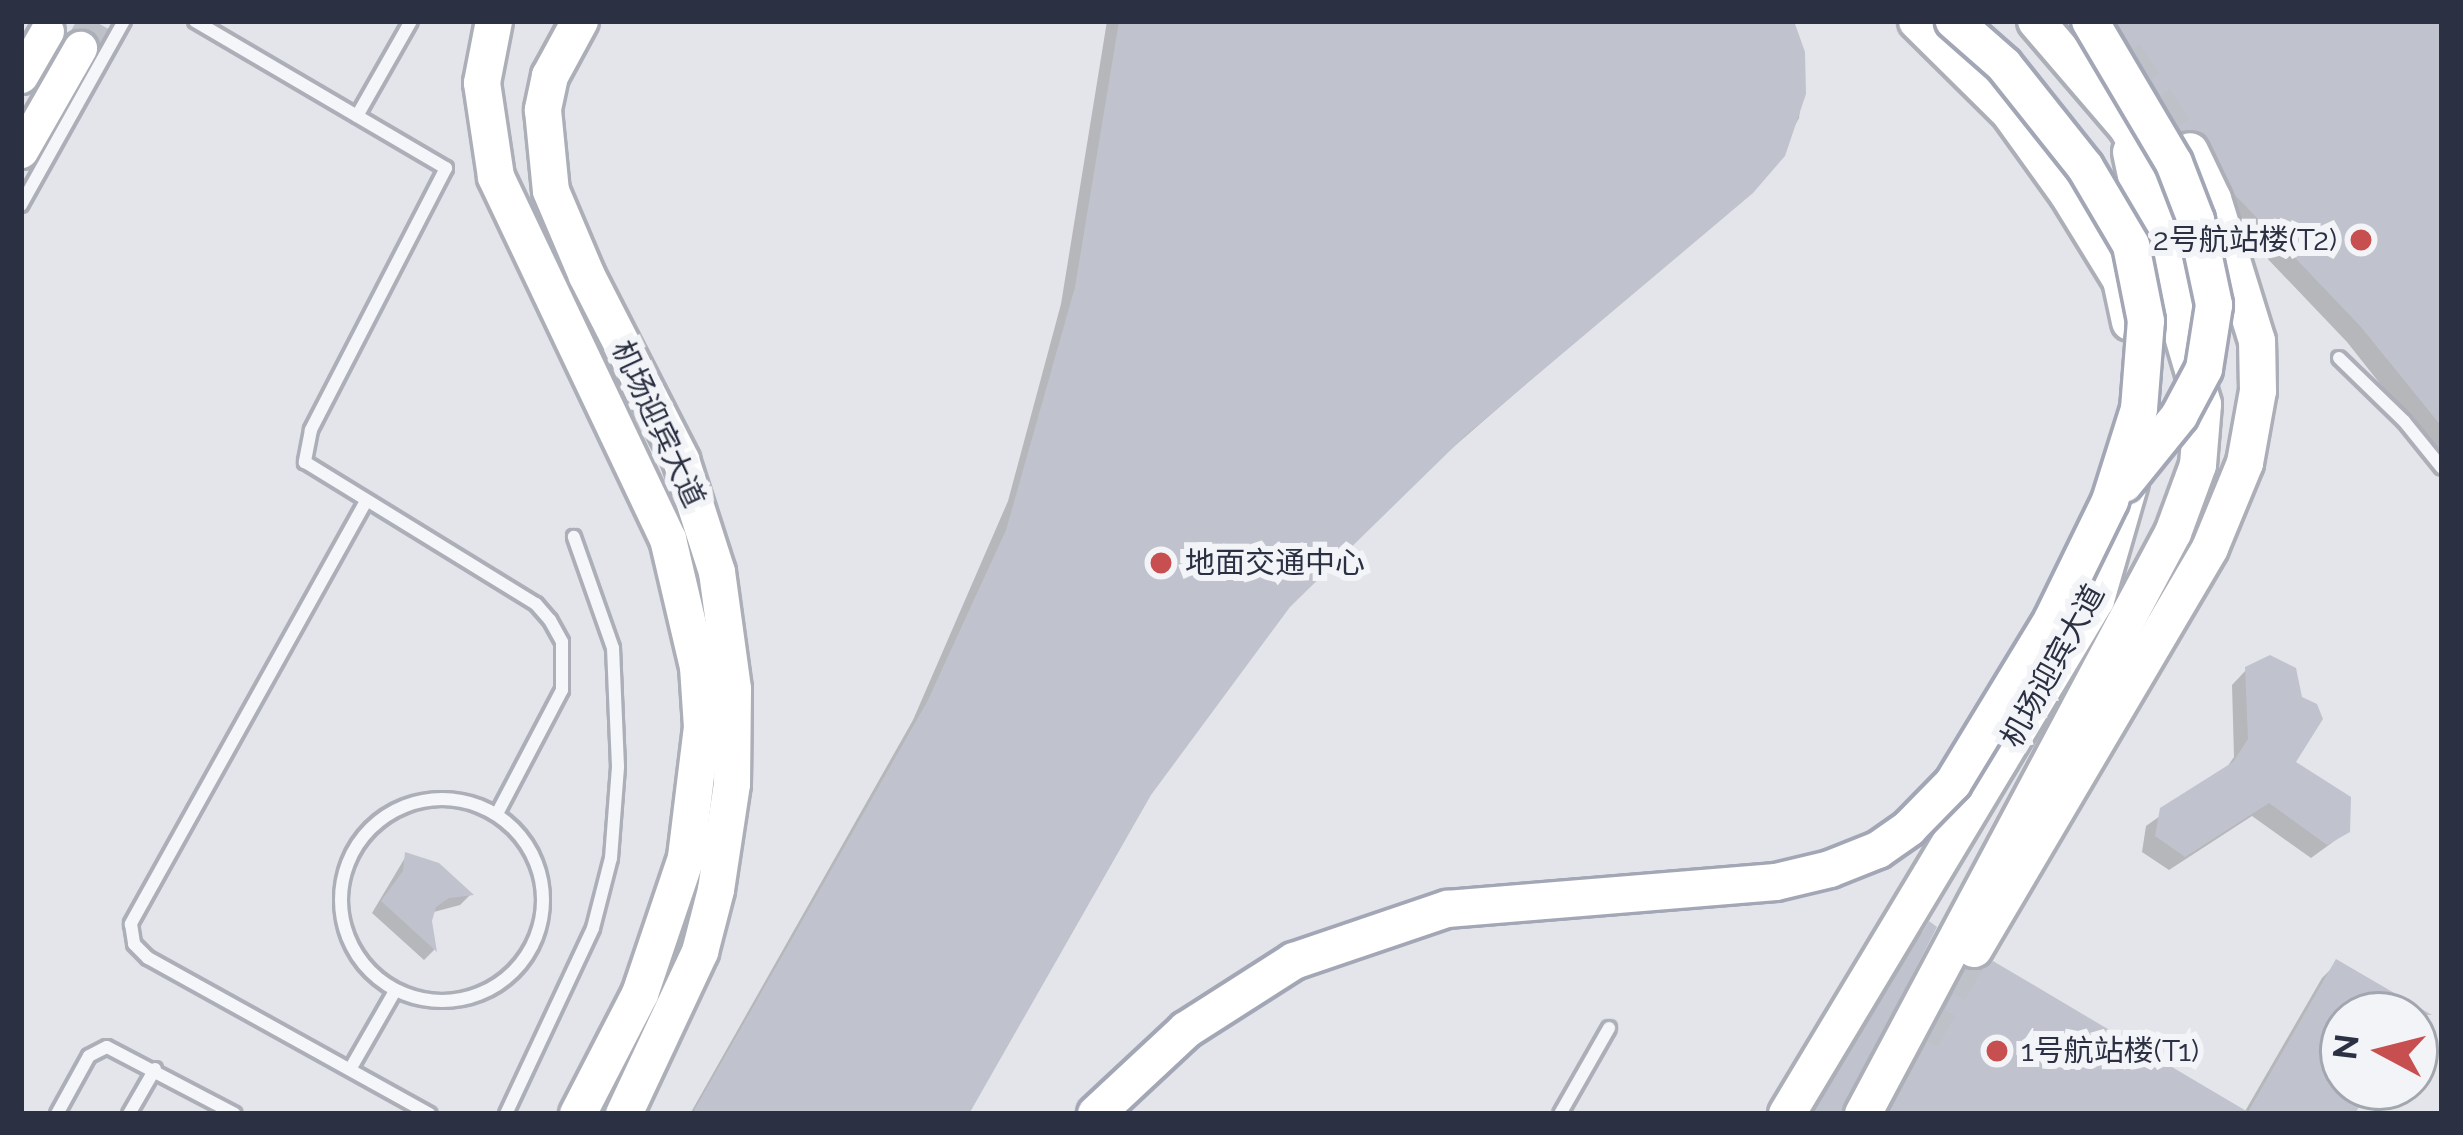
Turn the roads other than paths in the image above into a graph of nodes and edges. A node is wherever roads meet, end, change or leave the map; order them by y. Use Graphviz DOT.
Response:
graph roads {
  1 [pos="124,21"];
  2 [pos="195,21"];
  3 [pos="411,21"];
  4 [pos="494,21"];
  5 [pos="580,21"];
  6 [pos="1918,21"];
  7 [pos="1954,21"];
  8 [pos="2036,21"];
  9 [pos="2090,21"];
  10 [pos="46,31"];
  11 [pos="80,49"];
  12 [pos="21,76"];
  13 [pos="357,116"];
  14 [pos="2127,127"];
  15 [pos="2190,151"];
  16 [pos="21,152"];
  17 [pos="2068,194"];
  18 [pos="21,205"];
  19 [pos="2155,266"];
  20 [pos="2180,326"];
  21 [pos="2339,358"];
  22 [pos="2203,404"];
  23 [pos="2442,468"];
  24 [pos="2110,501"];
  25 [pos="365,502"];
  26 [pos="574,537"];
  27 [pos="2096,600"];
  28 [pos="497,814"];
  29 [pos="1974,949"];
  30 [pos="395,992"];
  31 [pos="1609,1028"];
  32 [pos="352,1066"];
  33 [pos="155,1069"];
  34 [pos="57,1114"];
  35 [pos="129,1114"];
  36 [pos="235,1114"];
  37 [pos="430,1114"];
  38 [pos="506,1114"];
  39 [pos="578,1114"];
  40 [pos="624,1114"];
  41 [pos="1096,1114"];
  42 [pos="1560,1114"];
  43 [pos="1786,1114"];
  44 [pos="1863,1114"];
  1 -- 18 [label="lane"];
  2 -- 13 [label="lane"];
  3 -- 13 [label="lane"];
  4 -- 39 [label="main road"];
  5 -- 40 [label="main road, 机场迎宾大道"];
  6 -- 17 [label="main road, 机场迎宾大道"];
  7 -- 24 [label="main road, bridge"];
  8 -- 14 [label="main road"];
  9 -- 24 [label="main road, bridge"];
  10 -- 12 [label="street"];
  11 -- 16 [label="street"];
  13 -- 25 [label="lane"];
  14 -- 19 [label="main road"];
  14 -- 22 [label="main road"];
  15 -- 29 [label="main road"];
  17 -- 19 [label="main road"];
  17 -- 27 [label="main road, 机场迎宾大道"];
  19 -- 20 [label="main road"];
  20 -- 22 [label="main road"];
  20 -- 27 [label="main road"];
  21 -- 23 [label="lane"];
  22 -- 44 [label="main road"];
  24 -- 41 [label="main road, bridge"];
  25 -- 28 [label="lane"];
  25 -- 32 [label="lane"];
  26 -- 38 [label="lane"];
  27 -- 43 [label="main road, 机场迎宾大道"];
  28 -- 30 [label="lane"];
  28 -- 30 [label="lane"];
  30 -- 32 [label="lane"];
  31 -- 42 [label="lane"];
  32 -- 37 [label="lane"];
  33 -- 34 [label="lane"];
  33 -- 35 [label="lane"];
  33 -- 36 [label="lane"];
}
